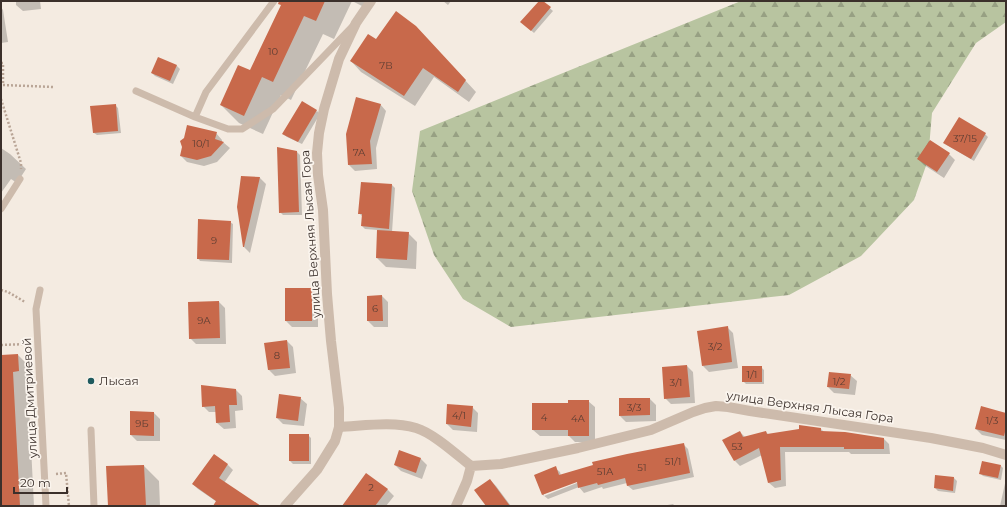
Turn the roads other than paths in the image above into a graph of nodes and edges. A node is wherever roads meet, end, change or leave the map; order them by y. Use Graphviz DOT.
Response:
graph roads {
  1 [pos="274,1"];
  2 [pos="371,1"];
  3 [pos="356,22"];
  4 [pos="136,91"];
  5 [pos="195,117"];
  6 [pos="20,179"];
  7 [pos="1,209"];
  8 [pos="40,290"];
  9 [pos="339,427"];
  10 [pos="90,430"];
  11 [pos="1006,455"];
  12 [pos="471,466"];
  13 [pos="46,506"];
  14 [pos="94,506"];
  15 [pos="285,506"];
  16 [pos="456,506"];
  1 -- 5 [label="lane"];
  2 -- 3 [label="street, улица Верхняя Лысая Гора"];
  3 -- 5 [label="lane"];
  3 -- 9 [label="street, улица Верхняя Лысая Гора"];
  4 -- 5 [label="lane"];
  6 -- 7 [label="lane"];
  8 -- 13 [label="lane, улица Дмитриевой"];
  9 -- 12 [label="street"];
  9 -- 15 [label="street, улица Верхняя Лысая Гора"];
  10 -- 14 [label="lane"];
  11 -- 12 [label="street, улица Верхняя Лысая Гора"];
  12 -- 16 [label="street"];
}
